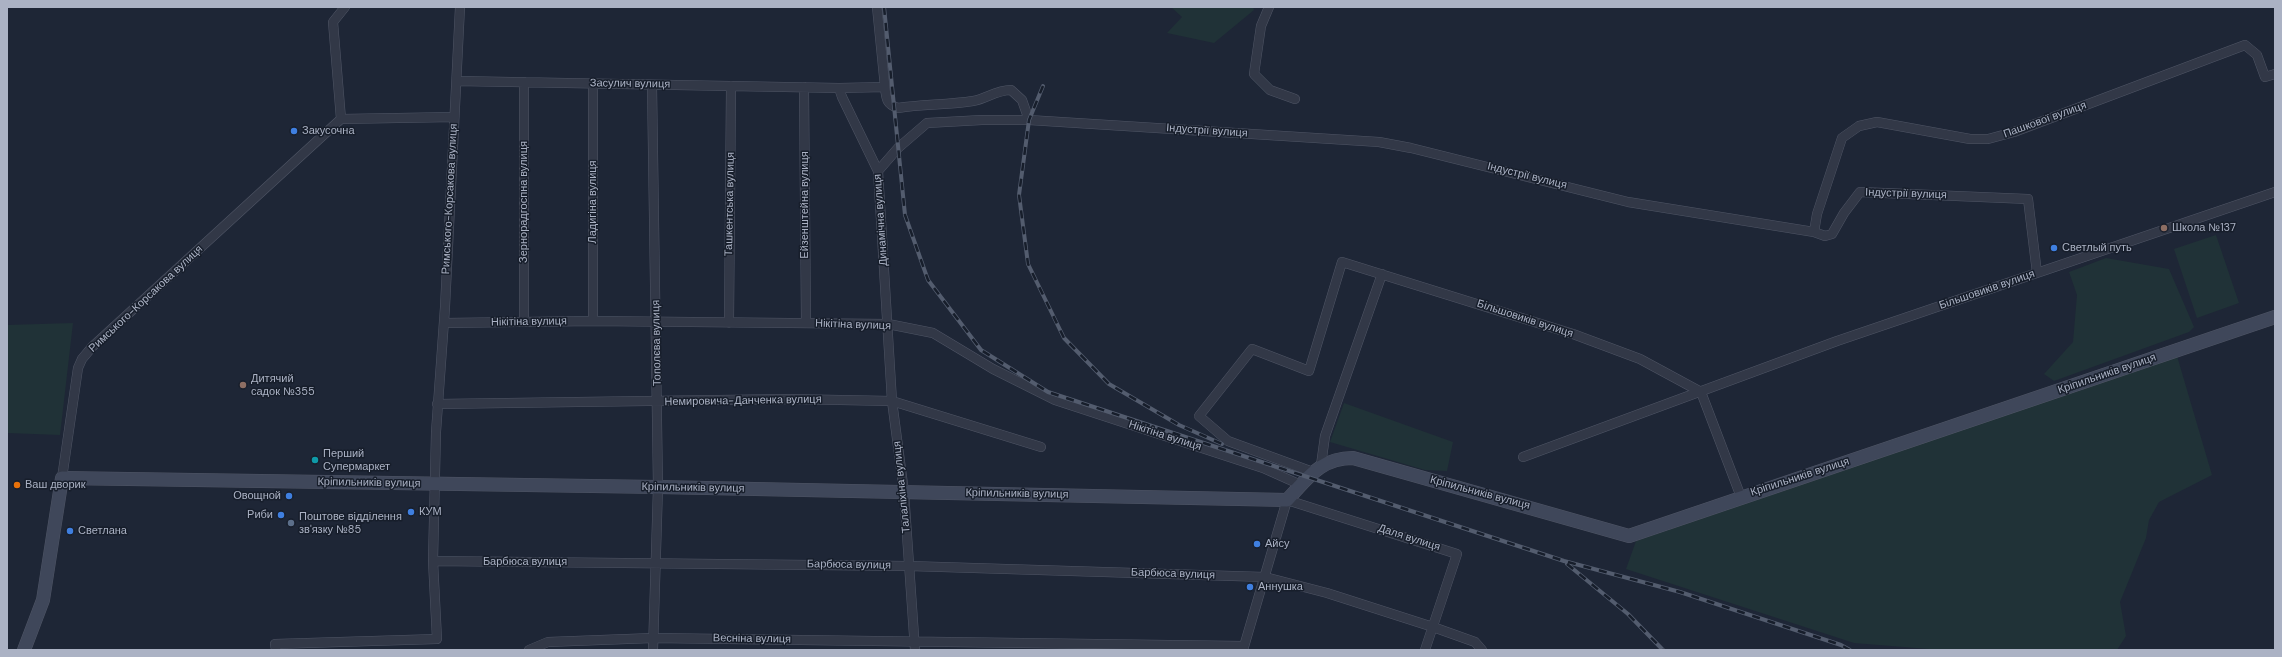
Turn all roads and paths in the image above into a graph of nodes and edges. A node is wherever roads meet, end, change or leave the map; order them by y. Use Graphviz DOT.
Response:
graph roads {
  1 [pos="345,7"];
  2 [pos="460,7"];
  3 [pos="877,7"];
  4 [pos="1269,7"];
  5 [pos="2275,74"];
  6 [pos="457,81"];
  7 [pos="524,82"];
  8 [pos="593,84"];
  9 [pos="652,85"];
  10 [pos="731,86"];
  11 [pos="804,87"];
  12 [pos="885,87"];
  13 [pos="839,88"];
  14 [pos="1294,99"];
  15 [pos="454,117"];
  16 [pos="341,119"];
  17 [pos="1029,120"];
  18 [pos="878,171"];
  19 [pos="2275,192"];
  20 [pos="1814,232"];
  21 [pos="2037,273"];
  22 [pos="1382,274"];
  23 [pos="2275,317"];
  24 [pos="593,321"];
  25 [pos="524,322"];
  26 [pos="444,323"];
  27 [pos="656,323"];
  28 [pos="729,323"];
  29 [pos="806,323"];
  30 [pos="888,324"];
  31 [pos="1701,392"];
  32 [pos="892,401"];
  33 [pos="658,402"];
  34 [pos="437,404"];
  35 [pos="1041,447"];
  36 [pos="1523,457"];
  37 [pos="1317,469"];
  38 [pos="62,478"];
  39 [pos="434,484"];
  40 [pos="1301,486"];
  41 [pos="658,487"];
  42 [pos="904,492"];
  43 [pos="1741,497"];
  44 [pos="1287,500"];
  45 [pos="433,561"];
  46 [pos="655,562"];
  47 [pos="909,566"];
  48 [pos="1265,577"];
  49 [pos="1433,627"];
  50 [pos="653,638"];
  51 [pos="915,646"];
  52 [pos="276,647"];
  53 [pos="1243,648"];
  54 [pos="24,650"];
  55 [pos="529,650"];
  56 [pos="653,650"];
  57 [pos="1425,650"];
  58 [pos="1482,650"];
  1 -- 16 [label="street"];
  2 -- 6 [label="street, Римського-Корсакова вулиця"];
  3 -- 12 [label="street"];
  4 -- 14 [label="street"];
  5 -- 20 [label="street, Пашкової вулиця"];
  6 -- 7 [label="street, Засулич вулиця"];
  6 -- 15 [label="street, Римського-Корсакова вулиця"];
  7 -- 8 [label="street, Засулич вулиця"];
  7 -- 25 [label="street, Зернорадгоспна вулиця"];
  8 -- 9 [label="street, Засулич вулиця"];
  8 -- 24 [label="street, Ладигіна вулиця"];
  9 -- 10 [label="street, Засулич вулиця"];
  9 -- 27 [label="street, Тополєва вулиця"];
  10 -- 11 [label="street, Засулич вулиця"];
  10 -- 28 [label="street, Ташкентська вулиця"];
  11 -- 13 [label="street"];
  11 -- 29 [label="street, Ейзенштейна вулиця"];
  12 -- 13 [label="street"];
  12 -- 17 [label="street"];
  13 -- 18 [label="street, Динамічна вулиця"];
  15 -- 16 [label="street, Римського-Корсакова вулиця"];
  15 -- 26 [label="street, Римського-Корсакова вулиця"];
  16 -- 38 [label="street, Римського-Корсакова вулиця"];
  17 -- 18 [label="street, Індустрії вулиця"];
  17 -- 20 [label="street, Індустрії вулиця"];
  18 -- 30 [label="street, Динамічна вулиця"];
  19 -- 21 [label="street, Більшовиків вулиця"];
  20 -- 21 [label="street, Індустрії вулиця"];
  21 -- 31 [label="street, Більшовиків вулиця"];
  22 -- 31 [label="street, Більшовиків вулиця"];
  22 -- 37 [label="street"];
  22 -- 37 [label="street, Більшовиків вулиця"];
  23 -- 43 [label="street, Кріпильників вулиця"];
  24 -- 25 [label="street, Нікітіна вулиця"];
  24 -- 27 [label="street, Нікітіна вулиця"];
  25 -- 26 [label="street, Нікітіна вулиця"];
  26 -- 34 [label="street, Римського-Корсакова вулиця"];
  27 -- 28 [label="street, Нікітіна вулиця"];
  27 -- 33 [label="street, Тополєва вулиця"];
  28 -- 29 [label="street, Нікітіна вулиця"];
  29 -- 30 [label="street, Нікітіна вулиця"];
  30 -- 32 [label="street, Талаліхіна вулиця"];
  30 -- 40 [label="street, Нікітіна вулиця"];
  31 -- 36 [label="street, Більшовиків вулиця"];
  31 -- 43 [label="street"];
  32 -- 33 [label="street, Немировича-Данченка вулиця"];
  32 -- 35 [label="street, Немировича-Данченка вулиця"];
  32 -- 42 [label="street, Талаліхіна вулиця"];
  33 -- 34 [label="street, Немировича-Данченка вулиця"];
  33 -- 41 [label="street, Тополєва вулиця"];
  34 -- 39 [label="street, Римського-Корсакова вулиця"];
  37 -- 40 [label="street, Кріпильників вулиця"];
  37 -- 43 [label="street, Кріпильників вулиця"];
  38 -- 39 [label="street, Кріпильників вулиця"];
  38 -- 54 [label="street, Римського-Корсакова вулиця"];
  39 -- 41 [label="street, Кріпильників вулиця"];
  39 -- 45 [label="street, Римського-Корсакова вулиця"];
  40 -- 44 [label="street, Кріпильників вулиця"];
  41 -- 42 [label="street, Кріпильників вулиця"];
  41 -- 46 [label="street, Тополєва вулиця"];
  42 -- 44 [label="street, Кріпильників вулиця"];
  42 -- 47 [label="street, Талаліхіна вулиця"];
  44 -- 48 [label="street"];
  44 -- 49 [label="street, Даля вулиця"];
  45 -- 46 [label="street, Барбюса вулиця"];
  45 -- 52 [label="street, Римського-Корсакова вулиця"];
  46 -- 47 [label="street, Барбюса вулиця"];
  46 -- 50 [label="street, Тополєва вулиця"];
  47 -- 48 [label="street, Барбюса вулиця"];
  47 -- 51 [label="street, Талаліхіна вулиця"];
  48 -- 49 [label="street"];
  48 -- 53 [label="street"];
  49 -- 57 [label="street, Даля вулиця"];
  49 -- 58 [label="street"];
  50 -- 51 [label="street, Весніна вулиця"];
  50 -- 55 [label="street, Весніна вулиця"];
  50 -- 56 [label="street, Тополєва вулиця"];
  51 -- 53 [label="street, Весніна вулиця"];
}
